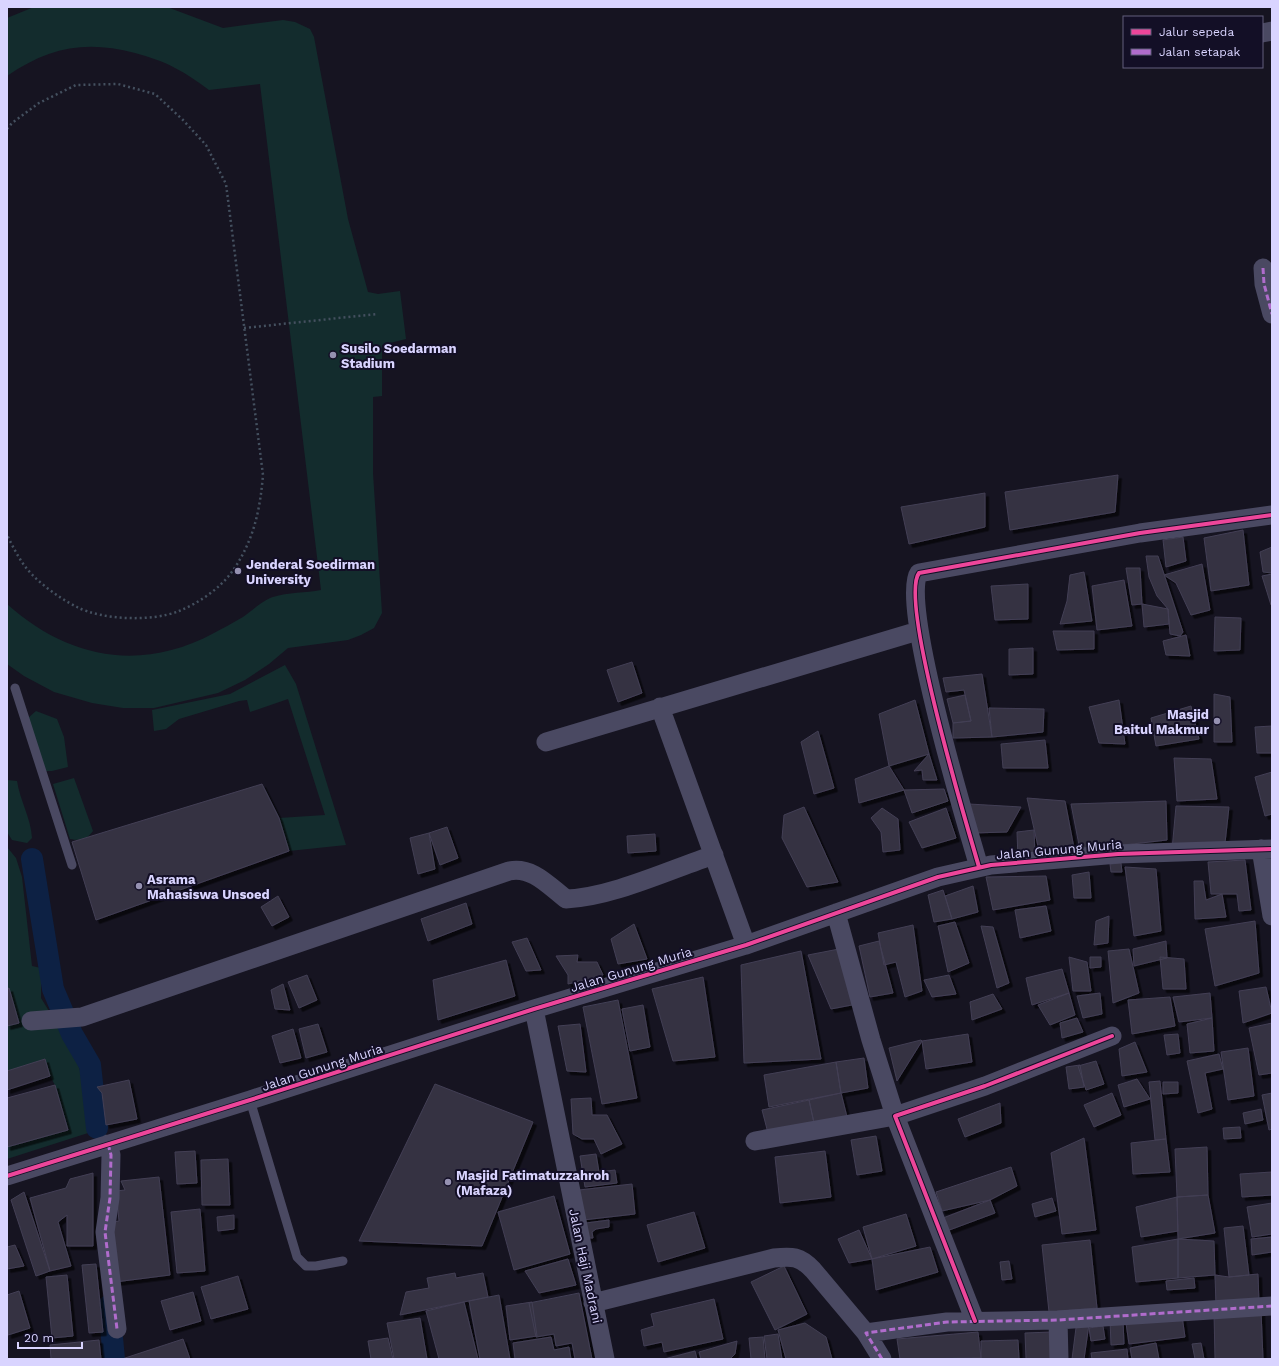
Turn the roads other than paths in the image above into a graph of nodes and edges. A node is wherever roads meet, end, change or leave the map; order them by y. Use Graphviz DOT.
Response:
graph roads {
  1 [pos="1263,268"];
  2 [pos="1272,314"];
  3 [pos="1272,515"];
  4 [pos="918,631"];
  5 [pos="15,688"];
  6 [pos="660,707"];
  7 [pos="546,742"];
  8 [pos="1266,849"];
  9 [pos="714,855"];
  10 [pos="72,865"];
  11 [pos="979,867"];
  12 [pos="836,913"];
  13 [pos="1272,916"];
  14 [pos="746,945"];
  15 [pos="534,1009"];
  16 [pos="31,1021"];
  17 [pos="1112,1036"];
  18 [pos="250,1100"];
  19 [pos="895,1116"];
  20 [pos="755,1141"];
  21 [pos="108,1144"];
  22 [pos="7,1176"];
  23 [pos="343,1261"];
  24 [pos="593,1303"];
  25 [pos="1272,1306"];
  26 [pos="1058,1320"];
  27 [pos="974,1321"];
  28 [pos="117,1329"];
  29 [pos="866,1333"];
  30 [pos="876,1358"];
  31 [pos="605,1359"];
  32 [pos="1060,1359"];
  1 -- 2 [label="street"];
  3 -- 4 [label="street"];
  4 -- 6 [label="street"];
  4 -- 11 [label="street"];
  5 -- 10 [label="lane"];
  6 -- 7 [label="street"];
  6 -- 9 [label="street"];
  8 -- 11 [label="street, Jalan Gunung Muria"];
  8 -- 13 [label="street"];
  9 -- 14 [label="street"];
  9 -- 16 [label="street"];
  11 -- 12 [label="street, Jalan Gunung Muria"];
  12 -- 14 [label="street, Jalan Gunung Muria"];
  12 -- 19 [label="street"];
  14 -- 15 [label="street, Jalan Gunung Muria"];
  15 -- 18 [label="street, Jalan Gunung Muria"];
  15 -- 24 [label="street, Jalan Haji Madrani"];
  17 -- 19 [label="street"];
  18 -- 21 [label="street, Jalan Gunung Muria"];
  18 -- 23 [label="lane"];
  19 -- 20 [label="street"];
  19 -- 27 [label="street"];
  21 -- 22 [label="street, Jalan Gunung Muria"];
  21 -- 28 [label="street"];
  24 -- 29 [label="street"];
  24 -- 31 [label="street, Jalan Haji Madrani"];
  25 -- 26 [label="street"];
  26 -- 27 [label="street"];
  26 -- 32 [label="street"];
  27 -- 29 [label="street"];
  29 -- 30 [label="street"];
}
